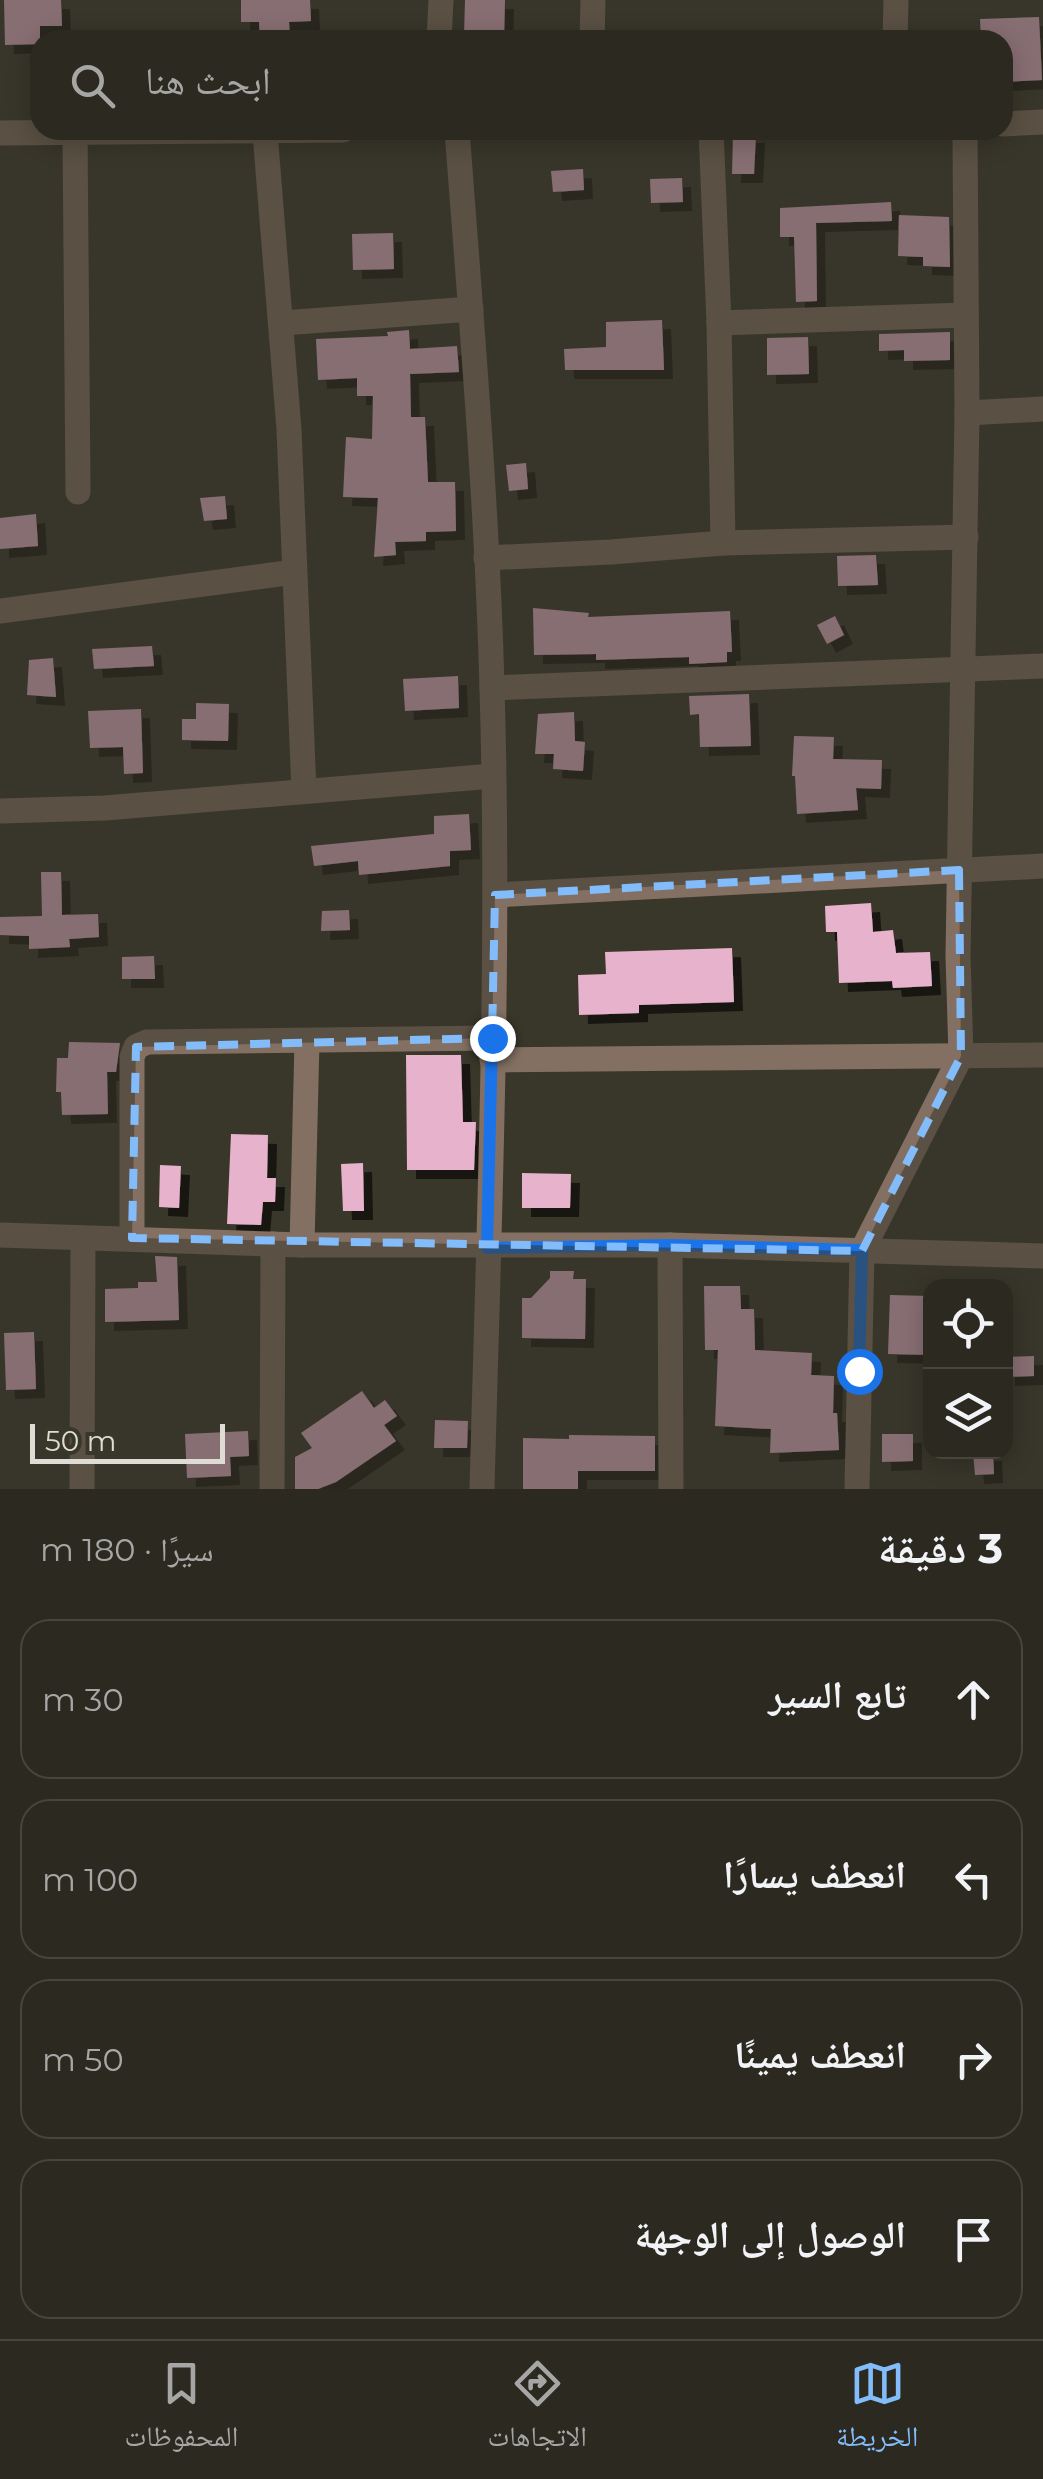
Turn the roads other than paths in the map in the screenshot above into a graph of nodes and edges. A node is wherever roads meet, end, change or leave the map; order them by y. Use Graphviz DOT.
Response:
graph roads {
  1 [pos="441,0"];
  2 [pos="593,0"];
  3 [pos="896,0"];
  4 [pos="439,30"];
  5 [pos="592,30"];
  6 [pos="895,30"];
  7 [pos="1043,122"];
  8 [pos="1013,124"];
  9 [pos="0,133"];
  10 [pos="30,133"];
  11 [pos="75,140"];
  12 [pos="266,140"];
  13 [pos="457,140"];
  14 [pos="711,140"];
  15 [pos="966,140"];
  16 [pos="471,309"];
  17 [pos="966,315"];
  18 [pos="283,323"];
  19 [pos="720,323"];
  20 [pos="1043,409"];
  21 [pos="967,413"];
  22 [pos="78,492"];
  23 [pos="966,536"];
  24 [pos="723,542"];
  25 [pos="486,558"];
  26 [pos="294,572"];
  27 [pos="0,611"];
  28 [pos="1043,666"];
  29 [pos="964,671"];
  30 [pos="492,688"];
  31 [pos="493,776"];
  32 [pos="304,791"];
  33 [pos="0,811"];
  34 [pos="1043,866"];
  35 [pos="959,870"];
  36 [pos="495,895"];
  37 [pos="307,1041"];
  38 [pos="492,1050"];
  39 [pos="1043,1055"];
  40 [pos="960,1056"];
  41 [pos="0,1235"];
  42 [pos="83,1238"];
  43 [pos="132,1238"];
  44 [pos="274,1244"];
  45 [pos="302,1245"];
  46 [pos="670,1245"];
  47 [pos="487,1248"];
  48 [pos="862,1250"];
  49 [pos="1043,1256"];
  50 [pos="82,1489"];
  51 [pos="272,1489"];
  52 [pos="482,1489"];
  53 [pos="670,1489"];
  54 [pos="857,1489"];
  1 -- 4 [label="street"];
  2 -- 5 [label="street"];
  3 -- 6 [label="street"];
  7 -- 8 [label="street"];
  9 -- 10 [label="street"];
  11 -- 22 [label="street"];
  12 -- 18 [label="street"];
  13 -- 16 [label="street"];
  14 -- 19 [label="street"];
  15 -- 17 [label="street"];
  16 -- 18 [label="street"];
  16 -- 25 [label="street"];
  17 -- 19 [label="street"];
  17 -- 21 [label="street"];
  18 -- 26 [label="street"];
  19 -- 24 [label="street"];
  20 -- 21 [label="street"];
  21 -- 23 [label="street"];
  23 -- 24 [label="street"];
  23 -- 29 [label="street"];
  24 -- 25 [label="street"];
  25 -- 30 [label="street"];
  26 -- 27 [label="street"];
  26 -- 32 [label="street"];
  28 -- 29 [label="street"];
  29 -- 30 [label="street"];
  29 -- 35 [label="street"];
  30 -- 31 [label="street"];
  31 -- 32 [label="street"];
  31 -- 36 [label="street"];
  32 -- 33 [label="street"];
  34 -- 35 [label="street"];
  35 -- 36 [label="street"];
  35 -- 40 [label="street"];
  36 -- 38 [label="street"];
  37 -- 38 [label="street"];
  37 -- 43 [label="street"];
  37 -- 45 [label="street"];
  38 -- 40 [label="street"];
  38 -- 47 [label="street"];
  39 -- 40 [label="street"];
  40 -- 48 [label="street"];
  41 -- 42 [label="street"];
  42 -- 43 [label="street"];
  42 -- 50 [label="street"];
  43 -- 44 [label="street"];
  44 -- 45 [label="street"];
  44 -- 51 [label="street"];
  45 -- 47 [label="street"];
  46 -- 47 [label="street"];
  46 -- 48 [label="street"];
  46 -- 53 [label="street"];
  47 -- 52 [label="street"];
  48 -- 49 [label="street"];
  48 -- 54 [label="street"];
}
